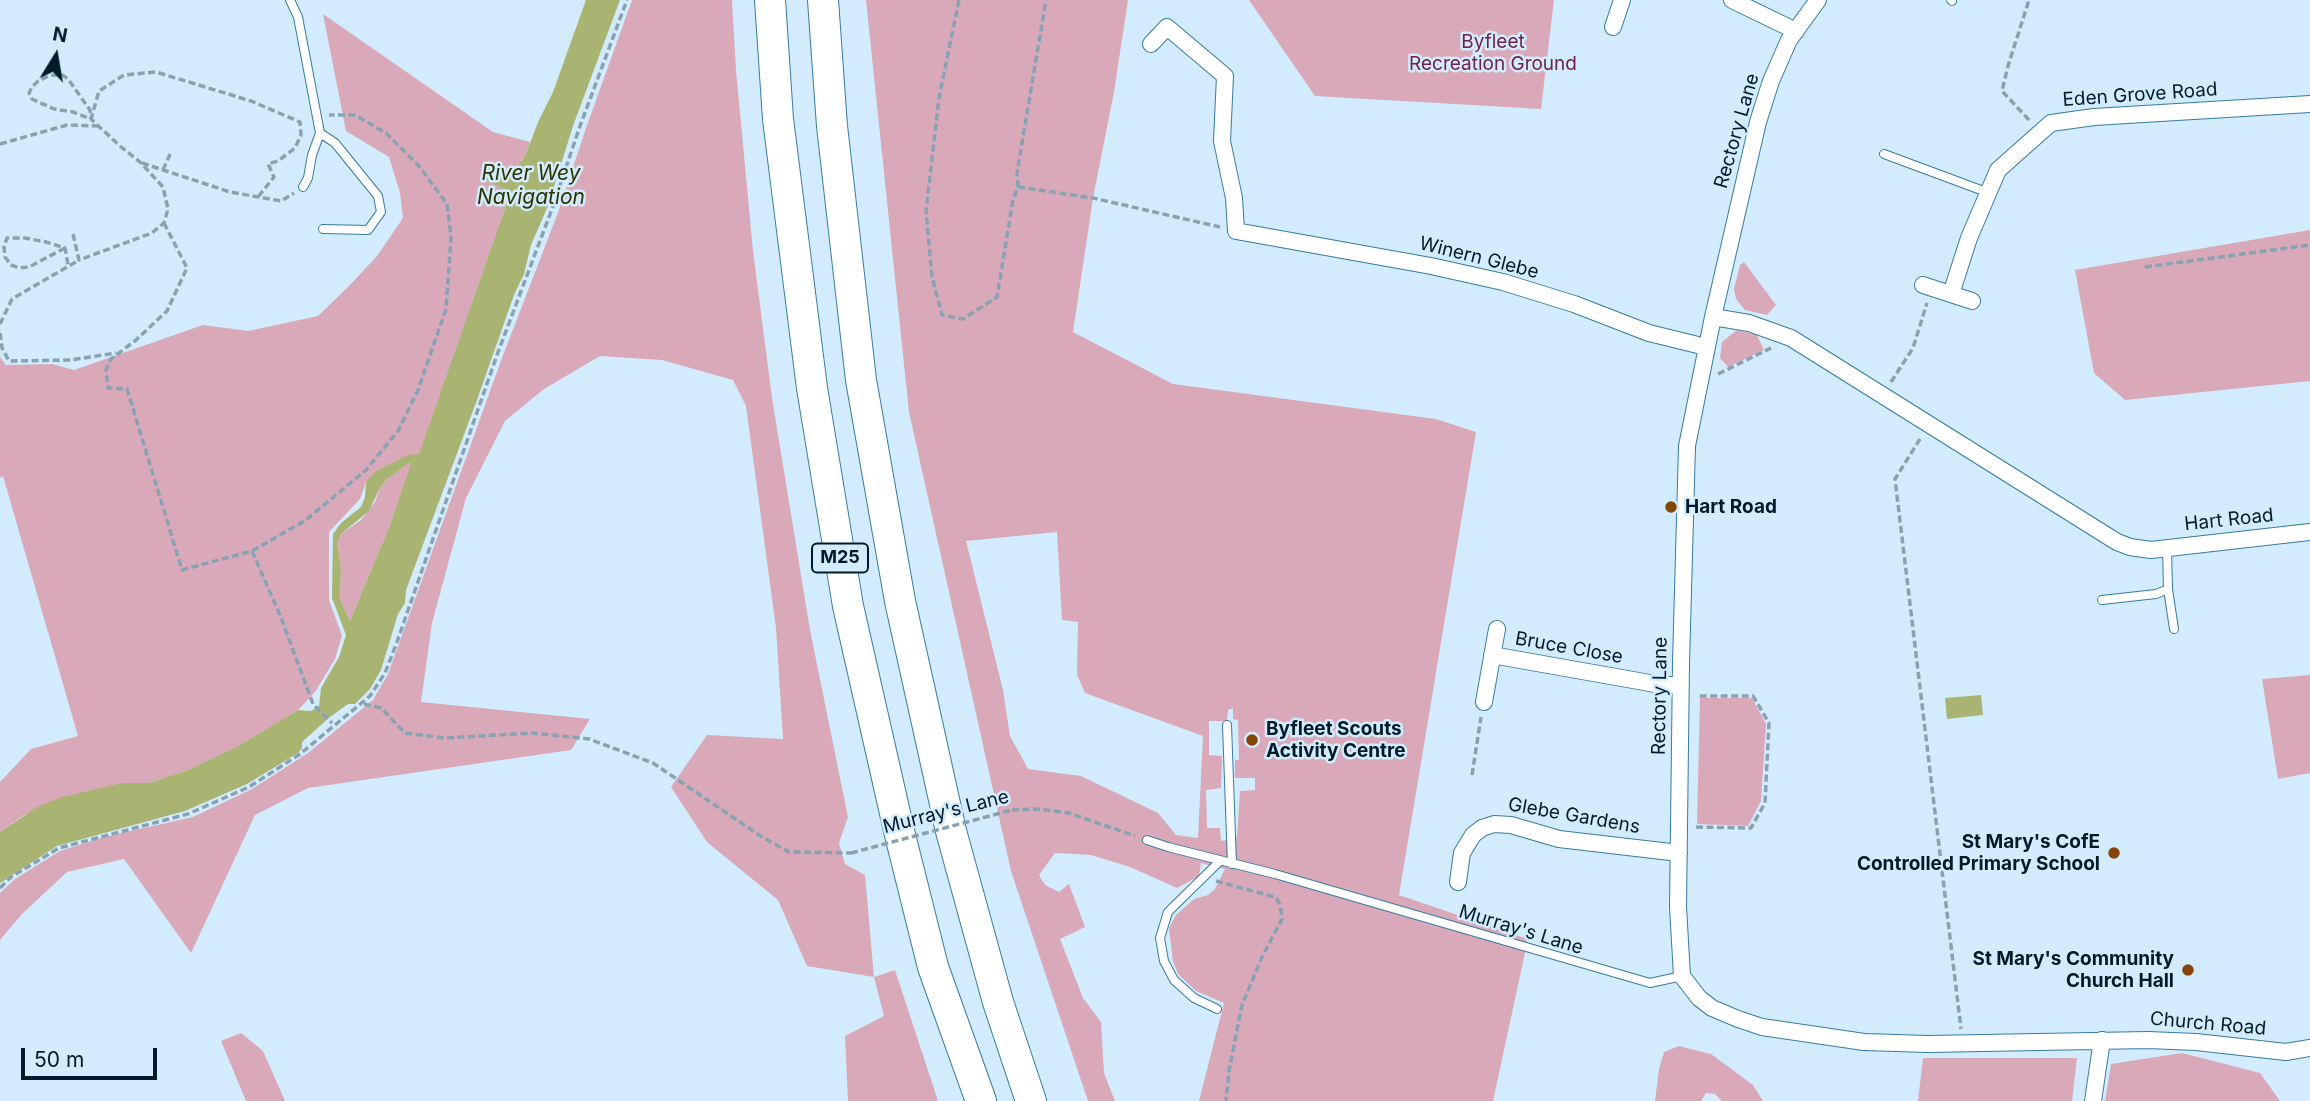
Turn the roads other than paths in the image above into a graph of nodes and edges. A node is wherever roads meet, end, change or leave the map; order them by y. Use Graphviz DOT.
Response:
graph roads {
  1 [pos="290,0"];
  2 [pos="770,0"];
  3 [pos="823,0"];
  4 [pos="1622,0"];
  5 [pos="1732,0"];
  6 [pos="1818,0"];
  7 [pos="1613,27"];
  8 [pos="1796,31"];
  9 [pos="1151,44"];
  10 [pos="2310,104"];
  11 [pos="320,134"];
  12 [pos="1884,153"];
  13 [pos="303,187"];
  14 [pos="1989,193"];
  15 [pos="323,229"];
  16 [pos="1927,286"];
  17 [pos="1951,294"];
  18 [pos="1972,301"];
  19 [pos="1713,317"];
  20 [pos="1706,348"];
  21 [pos="2310,532"];
  22 [pos="2166,548"];
  23 [pos="2168,589"];
  24 [pos="2102,600"];
  25 [pos="1497,629"];
  26 [pos="2174,629"];
  27 [pos="1492,655"];
  28 [pos="1681,691"];
  29 [pos="1484,702"];
  30 [pos="1227,725"];
  31 [pos="1147,839"];
  32 [pos="1679,853"];
  33 [pos="1220,861"];
  34 [pos="1232,864"];
  35 [pos="1458,882"];
  36 [pos="1682,976"];
  37 [pos="1217,1009"];
  38 [pos="2102,1040"];
  39 [pos="2310,1048"];
  40 [pos="981,1101"];
  41 [pos="1031,1101"];
  42 [pos="2093,1101"];
  1 -- 11 [label="lane"];
  2 -- 40 [label="highway, M25"];
  3 -- 41 [label="highway, M25"];
  4 -- 7 [label="street"];
  5 -- 8 [label="street"];
  6 -- 8 [label="street, Rectory Lane"];
  8 -- 19 [label="street, Rectory Lane"];
  9 -- 20 [label="street, Winern Glebe"];
  10 -- 14 [label="street, Eden Grove Road"];
  11 -- 13 [label="lane"];
  11 -- 15 [label="lane"];
  12 -- 14 [label="lane"];
  14 -- 17 [label="street, Eden Grove Road"];
  16 -- 17 [label="street"];
  17 -- 18 [label="street"];
  19 -- 20 [label="street, Rectory Lane"];
  19 -- 22 [label="street, Hart Road"];
  20 -- 28 [label="street, Rectory Lane"];
  21 -- 22 [label="street, Hart Road"];
  22 -- 23 [label="lane"];
  23 -- 24 [label="lane"];
  23 -- 26 [label="lane"];
  25 -- 27 [label="street, Bruce Close"];
  27 -- 28 [label="street, Bruce Close"];
  27 -- 29 [label="street, Bruce Close"];
  28 -- 32 [label="street, Rectory Lane"];
  30 -- 34 [label="lane"];
  31 -- 33 [label="lane, Murray's Lane"];
  32 -- 35 [label="street, Glebe Gardens"];
  32 -- 36 [label="street, Rectory Lane"];
  33 -- 34 [label="lane, Murray's Lane"];
  33 -- 37 [label="lane"];
  34 -- 36 [label="lane, Murray's Lane"];
  36 -- 38 [label="street"];
  38 -- 39 [label="street, Church Road"];
  38 -- 42 [label="street"];
}
